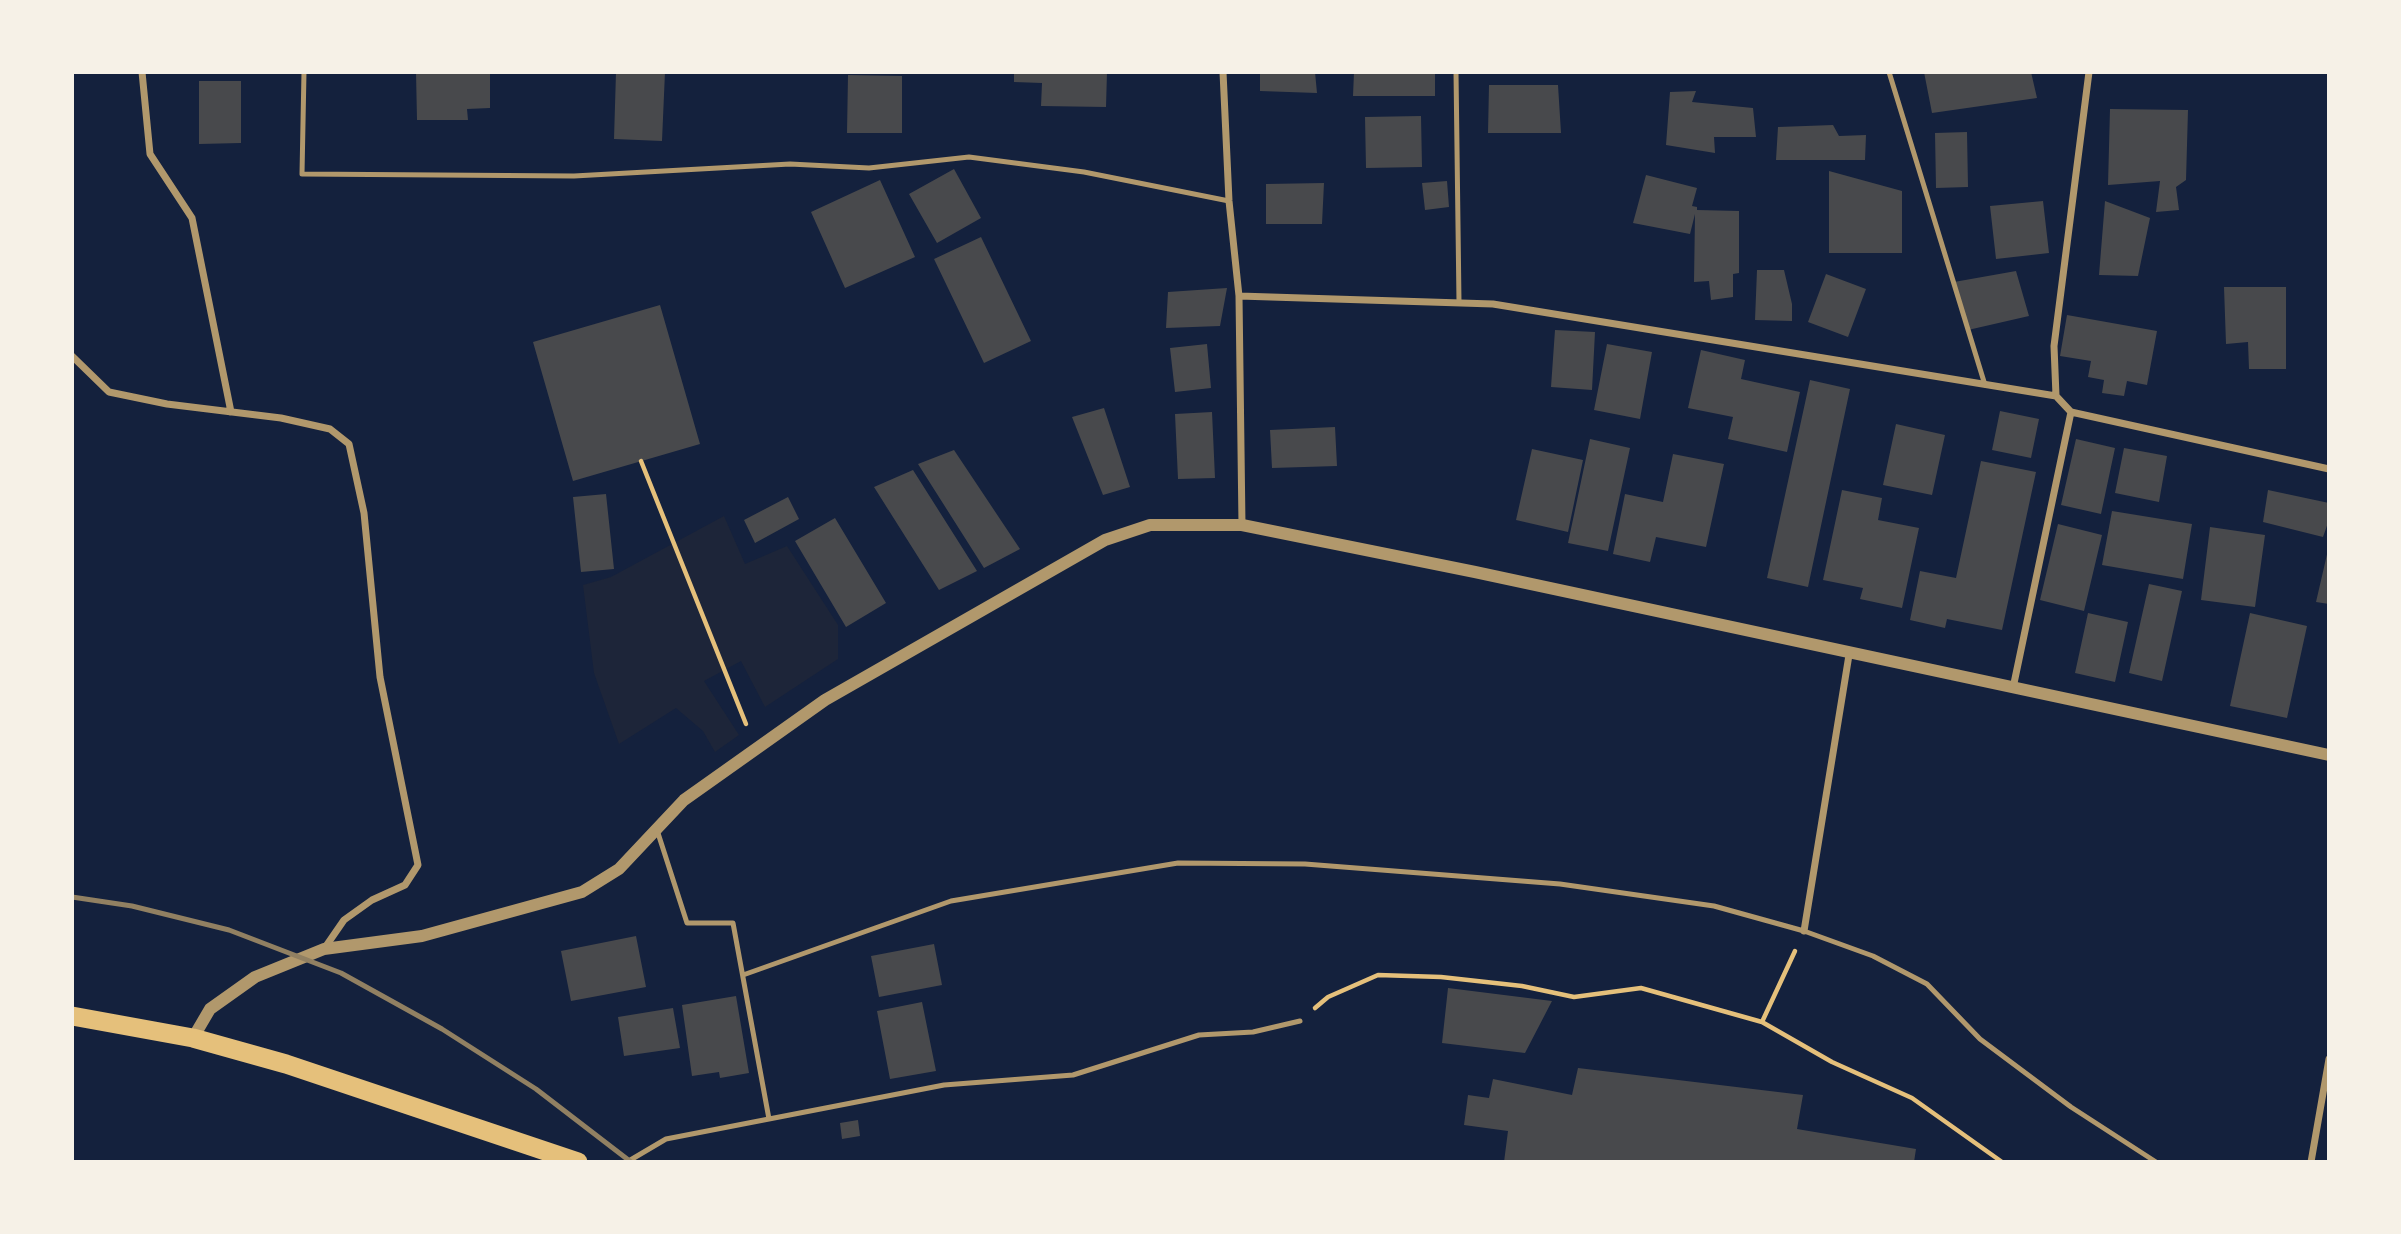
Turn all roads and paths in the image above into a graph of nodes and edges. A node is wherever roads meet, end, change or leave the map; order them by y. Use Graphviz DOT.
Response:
graph roads {
  1 [pos="142,72"];
  2 [pos="304,72"];
  3 [pos="1223,72"];
  4 [pos="1456,72"];
  5 [pos="1889,72"];
  6 [pos="2089,72"];
  7 [pos="1229,201"];
  8 [pos="1239,296"];
  9 [pos="1459,302"];
  10 [pos="72,356"];
  11 [pos="1985,386"];
  12 [pos="2056,396"];
  13 [pos="231,412"];
  14 [pos="2071,412"];
  15 [pos="641,461"];
  16 [pos="2329,469"];
  17 [pos="1242,525"];
  18 [pos="1849,654"];
  19 [pos="2013,688"];
  20 [pos="755,748"];
  21 [pos="2329,755"];
  22 [pos="657,830"];
  23 [pos="1804,931"];
  24 [pos="324,949"];
  25 [pos="743,975"];
  26 [pos="72,1016"];
  27 [pos="1300,1021"];
  28 [pos="1762,1022"];
  29 [pos="193,1038"];
  30 [pos="2329,1059"];
  31 [pos="769,1119"];
  32 [pos="578,1162"];
  33 [pos="628,1162"];
  34 [pos="2001,1162"];
  35 [pos="2157,1162"];
  36 [pos="2311,1162"];
  1 -- 13 [label="street"];
  2 -- 7 [label="lane"];
  3 -- 7 [label="street"];
  4 -- 9 [label="lane"];
  5 -- 11 [label="lane"];
  6 -- 12 [label="street"];
  7 -- 8 [label="street"];
  8 -- 9 [label="street"];
  8 -- 17 [label="street"];
  9 -- 11 [label="street"];
  10 -- 13 [label="street"];
  11 -- 12 [label="street"];
  12 -- 14 [label="street"];
  13 -- 24 [label="street"];
  14 -- 16 [label="street"];
  14 -- 19 [label="street"];
  15 -- 20 [label="path"];
  17 -- 18 [label="street"];
  17 -- 20 [label="street"];
  18 -- 19 [label="street"];
  18 -- 23 [label="street"];
  19 -- 21 [label="street"];
  20 -- 22 [label="street"];
  22 -- 24 [label="street"];
  22 -- 25 [label="lane"];
  23 -- 25 [label="lane"];
  23 -- 28 [label="path"];
  23 -- 35 [label="lane"];
  24 -- 29 [label="street"];
  25 -- 31 [label="lane"];
  26 -- 29 [label="highway"];
  27 -- 28 [label="path"];
  27 -- 31 [label="lane"];
  28 -- 34 [label="path"];
  29 -- 32 [label="highway"];
  30 -- 36 [label="street"];
  31 -- 33 [label="lane"];
}
